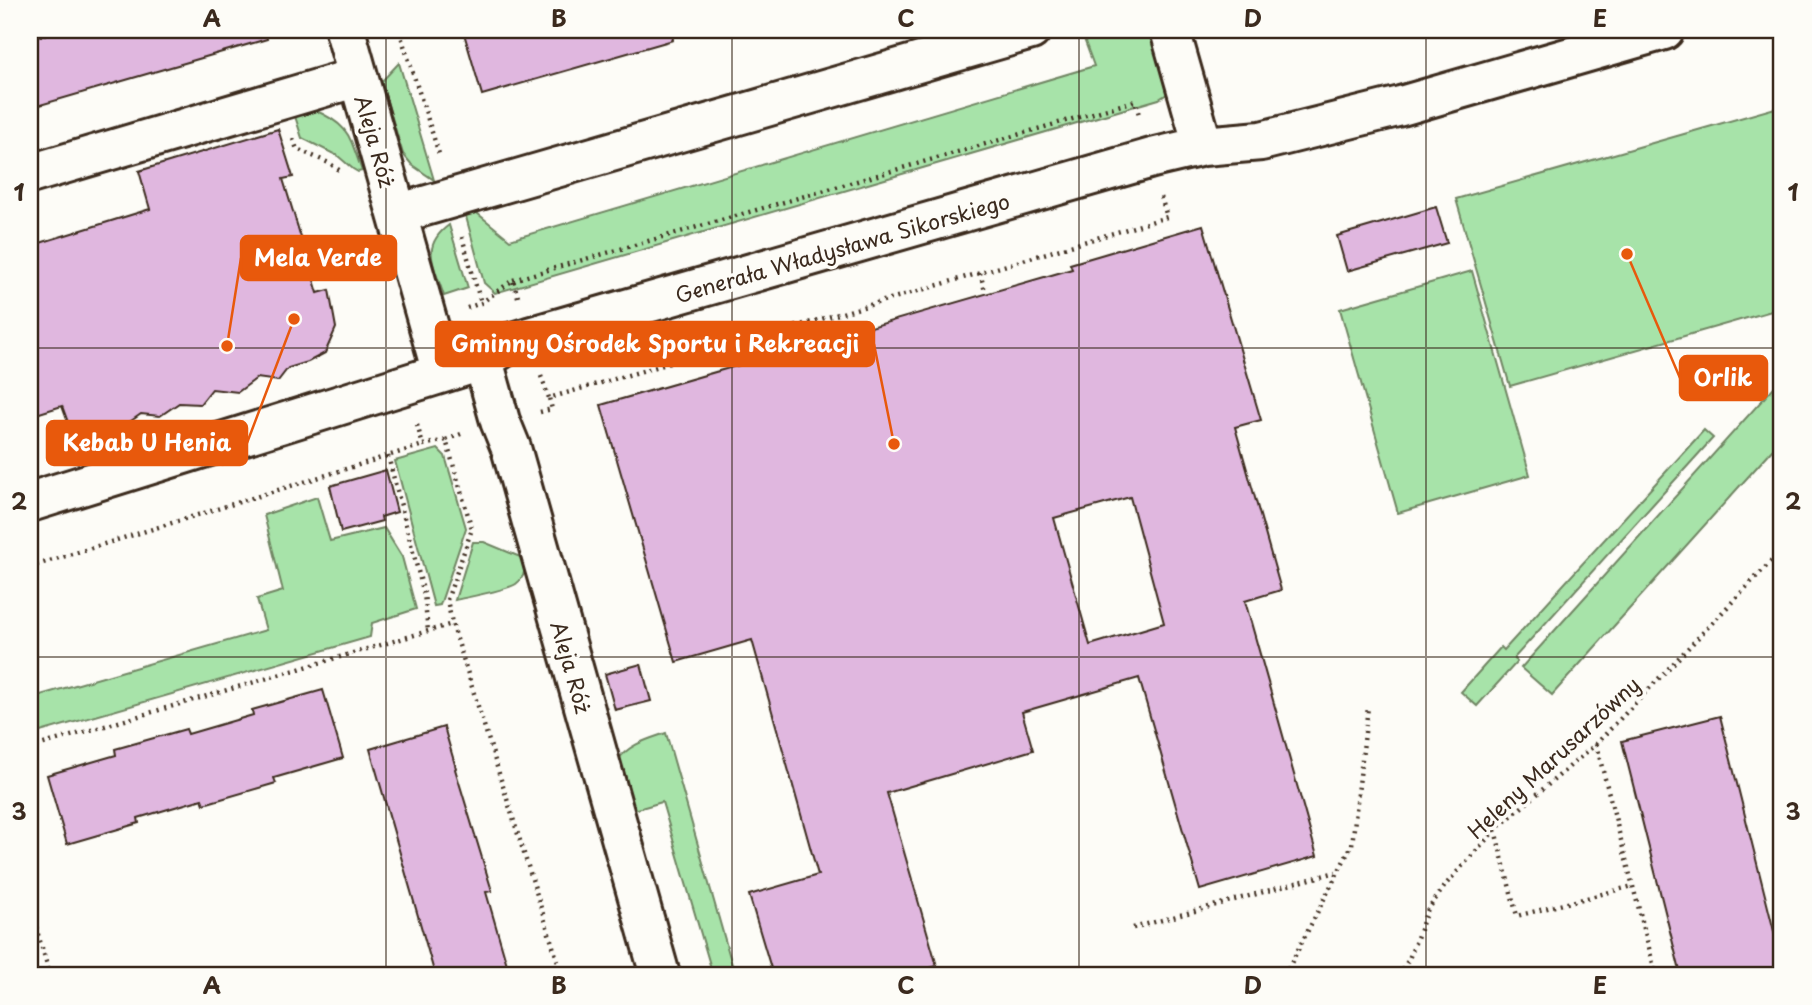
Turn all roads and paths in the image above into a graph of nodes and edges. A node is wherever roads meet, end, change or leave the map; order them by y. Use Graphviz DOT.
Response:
graph roads {
  1 [pos="345,30"];
  2 [pos="411,30"];
  3 [pos="1031,30"];
  4 [pos="1170,30"];
  5 [pos="1664,30"];
  6 [pos="400,33"];
  7 [pos="358,77"];
  8 [pos="280,100"];
  9 [pos="1143,126"];
  10 [pos="1203,146"];
  11 [pos="443,165"];
  12 [pos="344,173"];
  13 [pos="30,174"];
  14 [pos="1160,190"];
  15 [pos="397,214"];
  16 [pos="980,273"];
  17 [pos="513,280"];
  18 [pos="985,291"];
  19 [pos="482,360"];
  20 [pos="538,366"];
  21 [pos="442,373"];
  22 [pos="549,398"];
  23 [pos="413,414"];
  24 [pos="500,421"];
  25 [pos="446,440"];
  26 [pos="423,445"];
  27 [pos="388,456"];
  28 [pos="30,502"];
  29 [pos="1782,550"];
  30 [pos="30,567"];
  31 [pos="452,623"];
  32 [pos="428,631"];
  33 [pos="1368,707"];
  34 [pos="1596,744"];
  35 [pos="30,748"];
  36 [pos="1495,830"];
  37 [pos="1337,872"];
  38 [pos="1633,886"];
  39 [pos="30,907"];
  40 [pos="1133,928"];
  41 [pos="50,975"];
  42 [pos="562,975"];
  43 [pos="660,975"];
  44 [pos="1285,975"];
  45 [pos="1399,975"];
  46 [pos="1656,975"];
  1 -- 7 [label="street, Aleja Róż"];
  2 -- 6 [label="path"];
  3 -- 15 [label="street"];
  4 -- 10 [label="street"];
  5 -- 10 [label="street, Generała Władysława Sikorskiego"];
  6 -- 11 [label="path"];
  7 -- 8 [label="street"];
  7 -- 15 [label="street, Aleja Róż"];
  8 -- 12 [label="path"];
  8 -- 13 [label="street"];
  9 -- 17 [label="path"];
  10 -- 19 [label="street, Generała Władysława Sikorskiego"];
  14 -- 16 [label="path"];
  15 -- 21 [label="street, Aleja Róż"];
  16 -- 18 [label="path"];
  16 -- 22 [label="path"];
  19 -- 21 [label="street, Generała Władysława Sikorskiego"];
  19 -- 24 [label="street, Aleja Róż"];
  20 -- 22 [label="path"];
  21 -- 28 [label="street, Generała Władysława Sikorskiego"];
  22 -- 24 [label="path"];
  23 -- 26 [label="path"];
  24 -- 25 [label="path"];
  24 -- 43 [label="street, Aleja Róż"];
  25 -- 26 [label="path"];
  25 -- 31 [label="path"];
  26 -- 27 [label="path"];
  27 -- 30 [label="path"];
  27 -- 32 [label="path"];
  29 -- 34 [label="path, Heleny Marusarzówny"];
  31 -- 32 [label="path"];
  31 -- 42 [label="path"];
  32 -- 35 [label="path"];
  33 -- 37 [label="path"];
  34 -- 36 [label="path, Heleny Marusarzówny"];
  34 -- 38 [label="path"];
  36 -- 38 [label="path"];
  36 -- 45 [label="path, Heleny Marusarzówny"];
  37 -- 40 [label="path"];
  37 -- 44 [label="path"];
  38 -- 46 [label="path"];
  39 -- 41 [label="path"];
}
